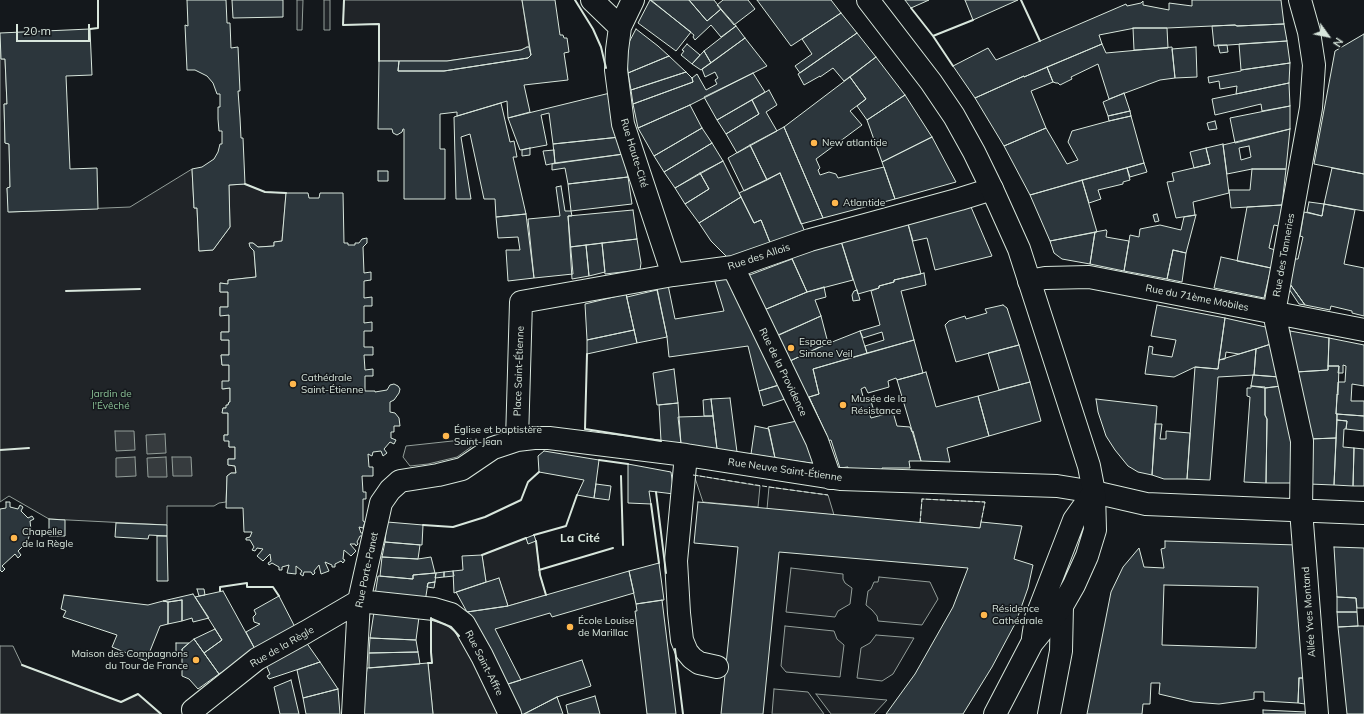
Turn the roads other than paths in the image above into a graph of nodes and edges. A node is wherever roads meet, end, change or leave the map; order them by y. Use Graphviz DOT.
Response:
graph roads {
  1 [pos="592,0"];
  2 [pos="633,0"];
  3 [pos="868,0"];
  4 [pos="1300,0"];
  5 [pos="620,27"];
  6 [pos="992,189"];
  7 [pos="733,267"];
  8 [pos="673,275"];
  9 [pos="1029,281"];
  10 [pos="521,302"];
  11 [pos="1274,313"];
  12 [pos="1364,330"];
  13 [pos="517,440"];
  14 [pos="686,455"];
  15 [pos="830,478"];
  16 [pos="1094,492"];
  17 [pos="1301,510"];
  18 [pos="1364,513"];
  19 [pos="1074,520"];
  20 [pos="359,601"];
  21 [pos="1062,606"];
  22 [pos="1032,643"];
  23 [pos="717,667"];
  24 [pos="194,714"];
  25 [pos="353,714"];
  26 [pos="510,714"];
  27 [pos="995,714"];
  28 [pos="1049,714"];
  29 [pos="1318,714"];
  1 -- 5 [label="street"];
  2 -- 5 [label="street"];
  3 -- 6 [label="street"];
  4 -- 11 [label="street, Rue des Tanneries"];
  5 -- 8 [label="street, Rue Haute-Cité"];
  6 -- 7 [label="street, Rue des Allois"];
  6 -- 9 [label="street"];
  7 -- 8 [label="street, Rue des Allois"];
  7 -- 15 [label="street, Rue de la Providence"];
  8 -- 10 [label="street, Rue des Allois"];
  9 -- 11 [label="street, Rue du 71ème Mobiles"];
  9 -- 16 [label="street"];
  10 -- 13 [label="street, Place Saint-Étienne"];
  11 -- 12 [label="street, Rue du 71ème Mobiles"];
  11 -- 17 [label="street, Rue des Tanneries"];
  13 -- 14 [label="street, Rue Neuve Saint-Étienne"];
  13 -- 20 [label="street, Rue Porte-Panet"];
  14 -- 15 [label="street, Rue Neuve Saint-Étienne"];
  14 -- 23 [label="street"];
  15 -- 16 [label="street, Rue Neuve Saint-Étienne"];
  16 -- 17 [label="street, Rue Neuve Saint-Étienne"];
  16 -- 19 [label="street"];
  16 -- 21 [label="street"];
  17 -- 18 [label="street, Rue Neuve Saint-Étienne"];
  17 -- 29 [label="street, Allée Yves Montand"];
  19 -- 21 [label="street"];
  19 -- 22 [label="street"];
  20 -- 24 [label="street, Rue de la Règle"];
  20 -- 25 [label="street, Rue Porte-Panet"];
  20 -- 26 [label="street, Rue Saint-Affre"];
  21 -- 22 [label="street"];
  21 -- 28 [label="street"];
  22 -- 27 [label="street"];
}
